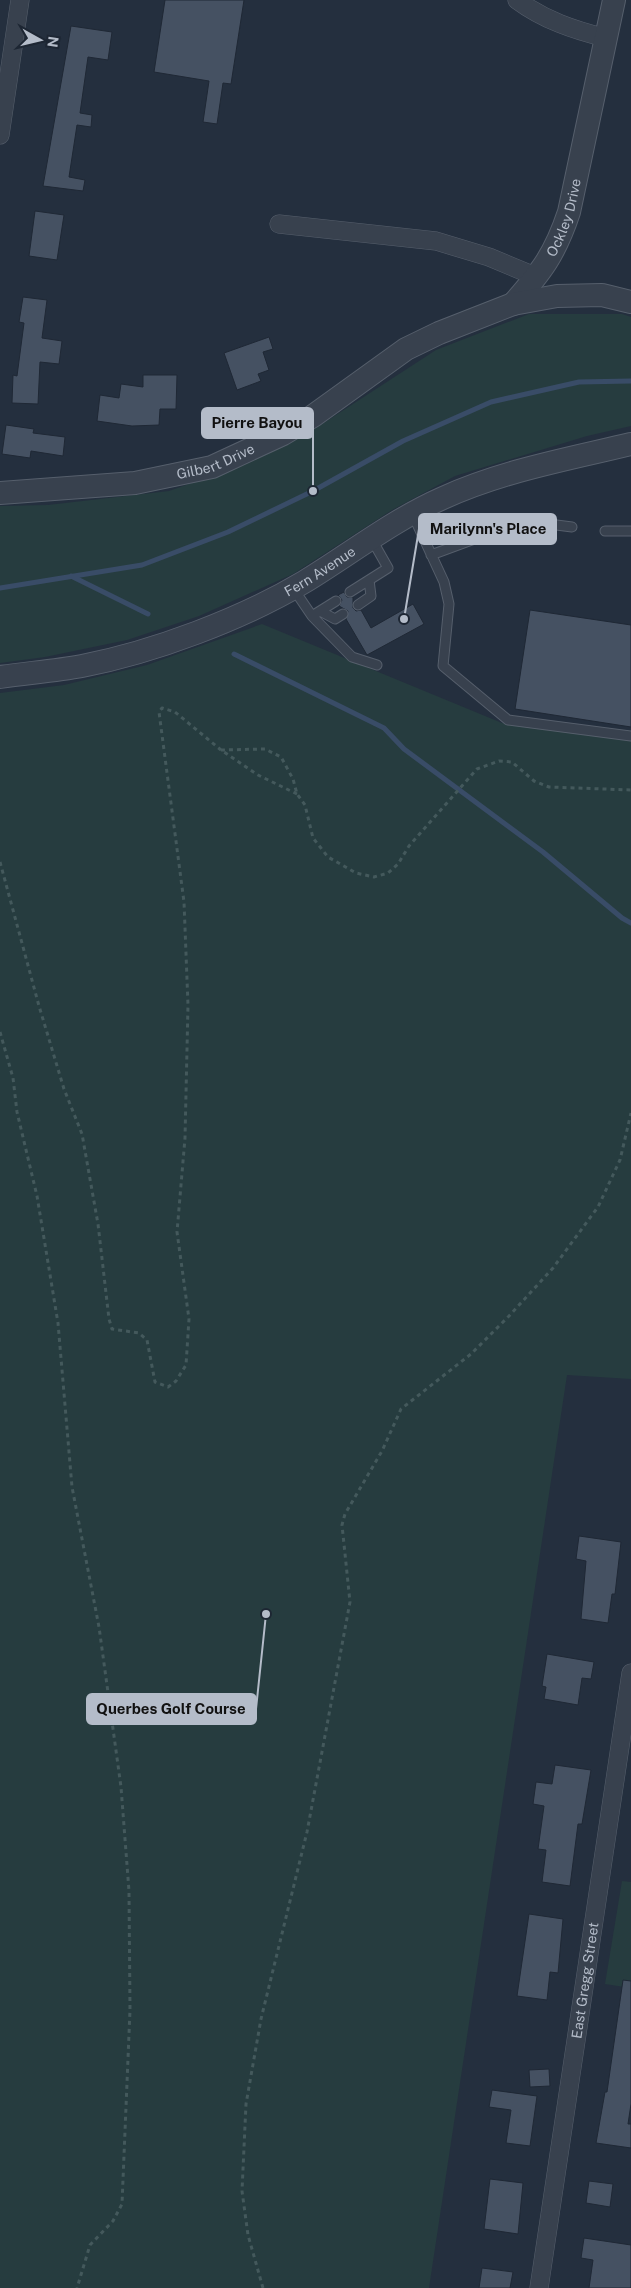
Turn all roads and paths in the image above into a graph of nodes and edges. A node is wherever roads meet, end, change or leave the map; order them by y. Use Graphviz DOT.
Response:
graph roads {
  1 [pos="20,0"];
  2 [pos="517,0"];
  3 [pos="614,0"];
  4 [pos="606,38"];
  5 [pos="0,135"];
  6 [pos="279,224"];
  7 [pos="537,277"];
  8 [pos="631,302"];
  9 [pos="513,304"];
  10 [pos="631,444"];
  11 [pos="0,493"];
  12 [pos="412,513"];
  13 [pos="572,527"];
  14 [pos="605,531"];
  15 [pos="631,531"];
  16 [pos="370,537"];
  17 [pos="431,555"];
  18 [pos="369,580"];
  19 [pos="292,588"];
  20 [pos="350,592"];
  21 [pos="336,601"];
  22 [pos="358,605"];
  23 [pos="316,613"];
  24 [pos="344,614"];
  25 [pos="377,665"];
  26 [pos="0,677"];
  27 [pos="631,736"];
  28 [pos="221,750"];
  29 [pos="631,790"];
  30 [pos="296,794"];
  31 [pos="0,862"];
  32 [pos="0,1032"];
  33 [pos="631,1113"];
  34 [pos="631,1672"];
  35 [pos="624,1770"];
  36 [pos="78,2288"];
  37 [pos="263,2288"];
  38 [pos="539,2288"];
  1 -- 5 [label="street"];
  2 -- 4 [label="street"];
  3 -- 4 [label="street, Ockley Drive"];
  4 -- 7 [label="street, Ockley Drive"];
  6 -- 7 [label="street"];
  7 -- 9 [label="street, Ockley Drive"];
  8 -- 9 [label="street"];
  9 -- 11 [label="street, Gilbert Drive"];
  10 -- 12 [label="street, Fern Avenue"];
  12 -- 16 [label="street, Fern Avenue"];
  12 -- 17 [label="lane"];
  13 -- 17 [label="lane"];
  14 -- 15 [label="lane"];
  16 -- 18 [label="lane"];
  16 -- 19 [label="street, Fern Avenue"];
  17 -- 27 [label="lane"];
  18 -- 20 [label="lane"];
  18 -- 22 [label="lane"];
  19 -- 23 [label="lane"];
  19 -- 26 [label="street, Fern Avenue"];
  21 -- 23 [label="lane"];
  23 -- 24 [label="lane"];
  23 -- 25 [label="lane"];
  28 -- 30 [label="path"];
  28 -- 30 [label="path"];
  28 -- 31 [label="path"];
  29 -- 30 [label="path"];
  32 -- 36 [label="path"];
  33 -- 37 [label="path"];
  34 -- 35 [label="street, East Gregg Street"];
  35 -- 38 [label="street, East Gregg Street"];
}
